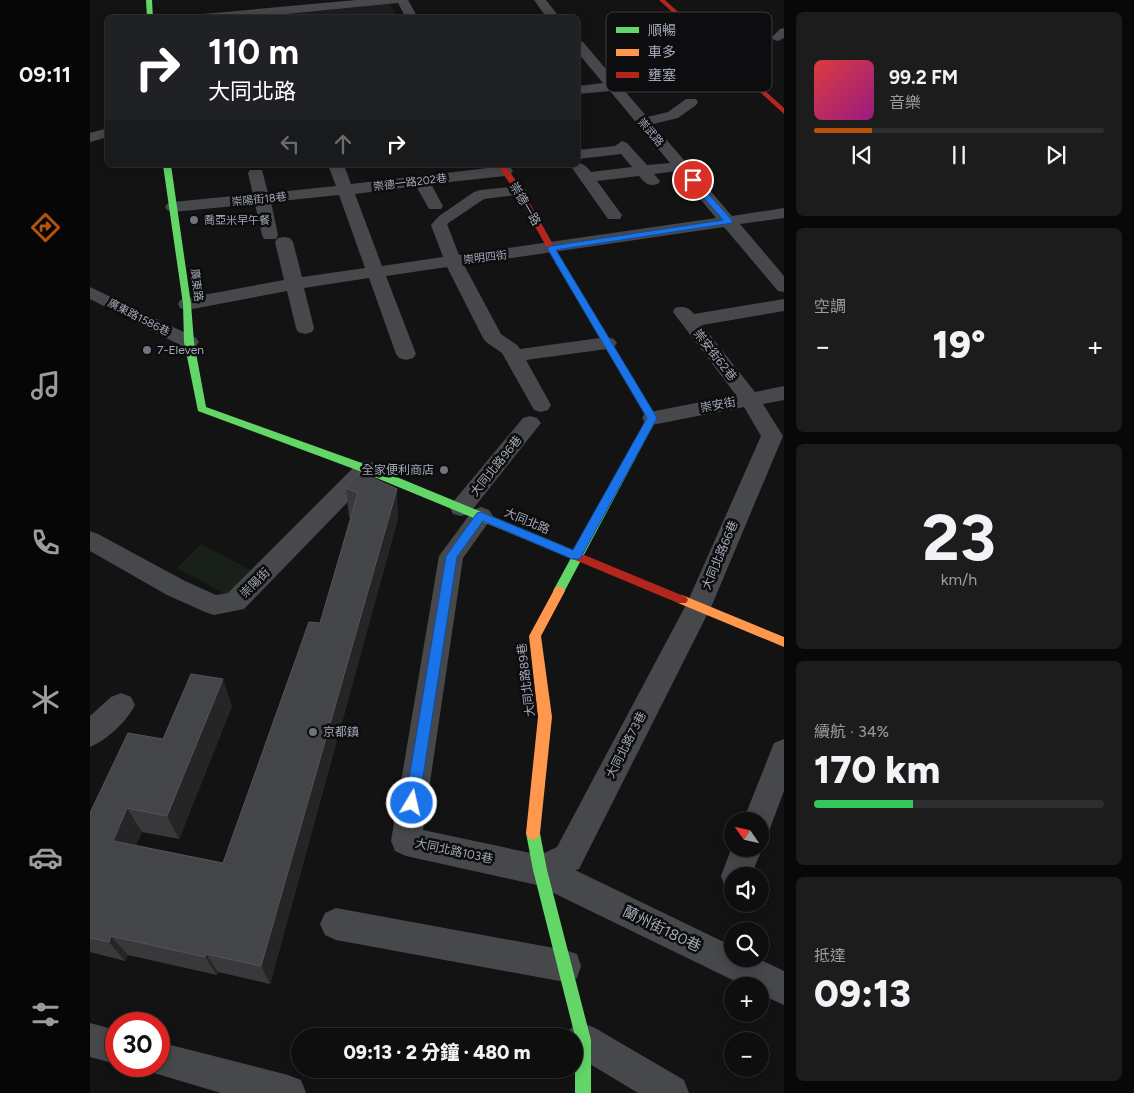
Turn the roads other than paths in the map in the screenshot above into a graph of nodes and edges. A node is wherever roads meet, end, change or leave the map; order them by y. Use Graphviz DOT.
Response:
graph roads {
  1 [pos="148,0"];
  2 [pos="394,0"];
  3 [pos="402,0"];
  4 [pos="540,0"];
  5 [pos="662,0"];
  6 [pos="278,5"];
  7 [pos="675,12"];
  8 [pos="150,15"];
  9 [pos="220,15"];
  10 [pos="410,15"];
  11 [pos="552,15"];
  12 [pos="580,47"];
  13 [pos="606,79"];
  14 [pos="606,87"];
  15 [pos="580,90"];
  16 [pos="617,92"];
  17 [pos="763,92"];
  18 [pos="691,102"];
  19 [pos="784,112"];
  20 [pos="643,122"];
  21 [pos="105,133"];
  22 [pos="90,138"];
  23 [pos="580,154"];
  24 [pos="681,166"];
  25 [pos="168,167"];
  26 [pos="337,167"];
  27 [pos="503,168"];
  28 [pos="582,171"];
  29 [pos="256,173"];
  30 [pos="649,178"];
  31 [pos="420,180"];
  32 [pos="345,190"];
  33 [pos="519,191"];
  34 [pos="262,199"];
  35 [pos="435,206"];
  36 [pos="173,207"];
  37 [pos="784,213"];
  38 [pos="614,215"];
  39 [pos="729,222"];
  40 [pos="551,248"];
  41 [pos="452,261"];
  42 [pos="376,273"];
  43 [pos="294,284"];
  44 [pos="784,287"];
  45 [pos="90,292"];
  46 [pos="187,304"];
  47 [pos="784,305"];
  48 [pos="305,328"];
  49 [pos="189,342"];
  50 [pos="608,343"];
  51 [pos="406,354"];
  52 [pos="513,356"];
  53 [pos="784,392"];
  54 [pos="749,398"];
  55 [pos="201,409"];
  56 [pos="536,414"];
  57 [pos="652,418"];
  58 [pos="366,470"];
  59 [pos="742,504"];
  60 [pos="471,512"];
  61 [pos="90,540"];
  62 [pos="576,556"];
  63 [pos="698,605"];
  64 [pos="784,642"];
  65 [pos="120,704"];
  66 [pos="90,734"];
  67 [pos="784,752"];
  68 [pos="761,812"];
  69 [pos="540,870"];
  70 [pos="336,924"];
  71 [pos="565,966"];
  72 [pos="784,988"];
  73 [pos="579,1028"];
  74 [pos="90,1040"];
  75 [pos="583,1041"];
  76 [pos="105,1044"];
  77 [pos="170,1061"];
  78 [pos="583,1078"];
  79 [pos="288,1093"];
  80 [pos="583,1093"];
  81 [pos="671,1093"];
  1 -- 8 [label="street"];
  2 -- 6 [label="street"];
  3 -- 10 [label="street"];
  4 -- 11 [label="street"];
  5 -- 7 [label="street"];
  6 -- 9 [label="street"];
  12 -- 13 [label="street, 崇武路"];
  14 -- 15 [label="street"];
  16 -- 20 [label="street, 崇武路"];
  17 -- 19 [label="street"];
  18 -- 20 [label="street"];
  20 -- 24 [label="street, 崇武路"];
  21 -- 22 [label="street"];
  23 -- 30 [label="street"];
  24 -- 30 [label="street"];
  24 -- 39 [label="street, 崇武路"];
  25 -- 36 [label="street, 廣東路"];
  26 -- 32 [label="street"];
  27 -- 31 [label="street, 崇德一路202巷"];
  27 -- 33 [label="street, 崇德一路"];
  28 -- 30 [label="street"];
  28 -- 38 [label="street"];
  29 -- 34 [label="street"];
  31 -- 32 [label="street, 崇德一路202巷"];
  31 -- 35 [label="street"];
  32 -- 34 [label="street, 崇陽街18巷"];
  32 -- 42 [label="street"];
  33 -- 40 [label="street, 崇德一路"];
  33 -- 41 [label="street"];
  34 -- 36 [label="street, 崇陽街18巷"];
  34 -- 43 [label="street"];
  36 -- 46 [label="street, 廣東路"];
  37 -- 39 [label="street, 崇明四街"];
  39 -- 40 [label="street, 崇明四街"];
  39 -- 44 [label="street, 崇武路"];
  40 -- 41 [label="street, 崇明四街"];
  40 -- 50 [label="street, 崇德一路"];
  41 -- 42 [label="street, 崇明四街"];
  41 -- 52 [label="street"];
  42 -- 43 [label="street, 崇明四街"];
  42 -- 51 [label="street"];
  43 -- 46 [label="street, 崇明四街"];
  43 -- 48 [label="street"];
  45 -- 49 [label="street, 廣東路1586巷"];
  46 -- 49 [label="street, 廣東路"];
  47 -- 54 [label="street, 崇安街62巷"];
  49 -- 55 [label="street, 廣東路"];
  50 -- 52 [label="street"];
  50 -- 57 [label="street, 崇德一路"];
  52 -- 56 [label="street"];
  53 -- 54 [label="street, 崇安街"];
  54 -- 57 [label="street, 崇安街"];
  54 -- 59 [label="street, 崇安街62巷"];
  55 -- 58 [label="street, 大同北路"];
  56 -- 60 [label="street, 大同北路96巷"];
  57 -- 62 [label="street"];
  58 -- 60 [label="street, 大同北路"];
  58 -- 61 [label="street, 崇陽街"];
  59 -- 63 [label="street, 大同北路66巷"];
  60 -- 62 [label="street, 大同北路"];
  60 -- 69 [label="street, 大同北路103巷"];
  62 -- 63 [label="street, 大同北路"];
  62 -- 69 [label="street, 大同北路89巷"];
  63 -- 64 [label="street, 大同北路"];
  63 -- 69 [label="street, 大同北路73巷"];
  65 -- 66 [label="street"];
  67 -- 68 [label="street"];
  69 -- 71 [label="street, 大同北路89巷"];
  69 -- 72 [label="street, 蘭州街180巷"];
  70 -- 71 [label="street"];
  71 -- 73 [label="street, 大同北路89巷"];
  74 -- 76 [label="street"];
  75 -- 81 [label="street"];
  77 -- 79 [label="street"];
  78 -- 80 [label="street, 大同北路89巷"];
}
